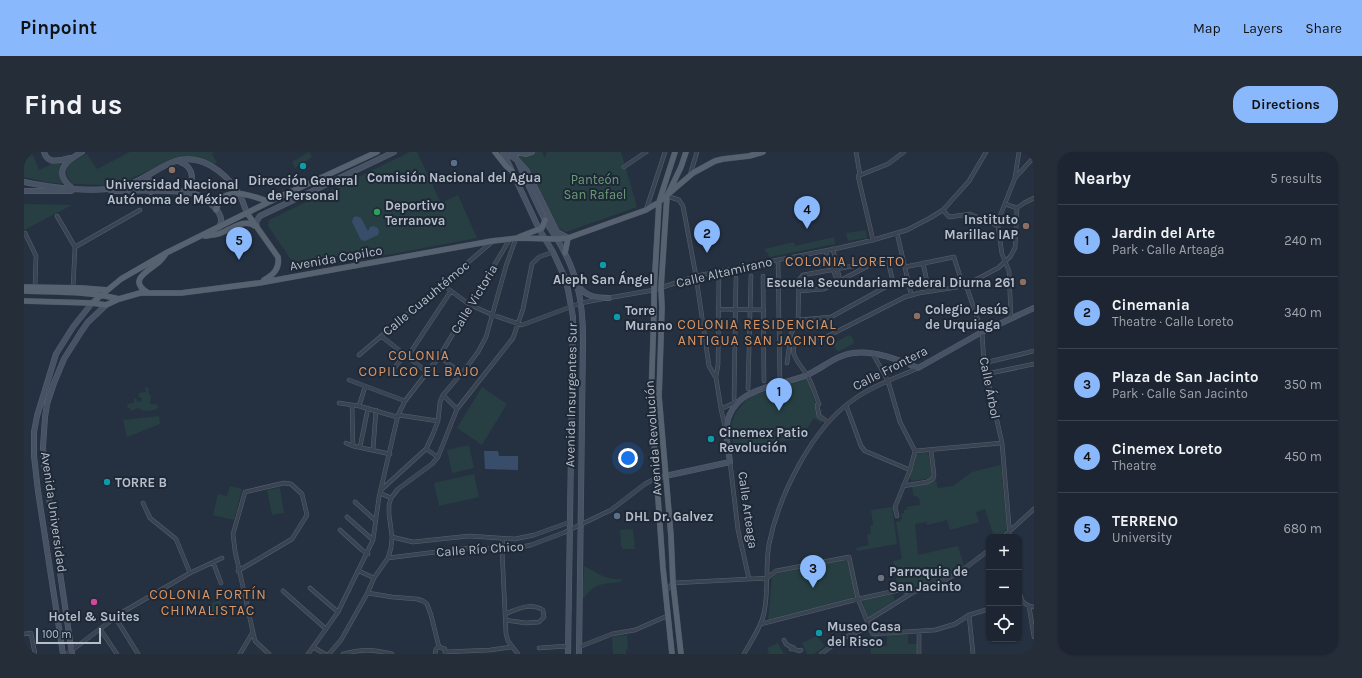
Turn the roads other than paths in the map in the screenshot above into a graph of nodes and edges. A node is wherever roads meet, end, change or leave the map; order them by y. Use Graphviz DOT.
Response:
graph roads {
  1 [pos="30,152"];
  2 [pos="44,152"];
  3 [pos="82,152"];
  4 [pos="377,152"];
  5 [pos="394,152"];
  6 [pos="496,152"];
  7 [pos="504,152"];
  8 [pos="515,152"];
  9 [pos="532,152"];
  10 [pos="646,152"];
  11 [pos="665,152"];
  12 [pos="675,152"];
  13 [pos="686,152"];
  14 [pos="697,152"];
  15 [pos="763,152"];
  16 [pos="856,152"];
  17 [pos="904,152"];
  18 [pos="986,152"];
  19 [pos="1019,152"];
  20 [pos="24,155"];
  21 [pos="73,157"];
  22 [pos="1034,157"];
  23 [pos="517,160"];
  24 [pos="176,162"];
  25 [pos="624,167"];
  26 [pos="512,171"];
  27 [pos="148,176"];
  28 [pos="689,176"];
  29 [pos="859,176"];
  30 [pos="1015,178"];
  31 [pos="24,182"];
  32 [pos="73,188"];
  33 [pos="24,190"];
  34 [pos="152,192"];
  35 [pos="182,192"];
  36 [pos="239,193"];
  37 [pos="666,196"];
  38 [pos="1034,198"];
  39 [pos="273,200"];
  40 [pos="659,202"];
  41 [pos="1005,204"];
  42 [pos="1017,208"];
  43 [pos="140,210"];
  44 [pos="216,210"];
  45 [pos="646,210"];
  46 [pos="943,210"];
  47 [pos="247,213"];
  48 [pos="57,216"];
  49 [pos="545,220"];
  50 [pos="998,226"];
  51 [pos="219,227"];
  52 [pos="257,228"];
  53 [pos="540,230"];
  54 [pos="25,233"];
  55 [pos="898,233"];
  56 [pos="201,236"];
  57 [pos="515,238"];
  58 [pos="568,238"];
  59 [pos="546,239"];
  60 [pos="557,239"];
  61 [pos="873,240"];
  62 [pos="492,241"];
  63 [pos="75,247"];
  64 [pos="833,249"];
  65 [pos="826,250"];
  66 [pos="553,252"];
  67 [pos="166,253"];
  68 [pos="565,253"];
  69 [pos="778,260"];
  70 [pos="1006,261"];
  71 [pos="876,262"];
  72 [pos="923,263"];
  73 [pos="905,267"];
  74 [pos="836,270"];
  75 [pos="719,271"];
  76 [pos="696,276"];
  77 [pos="751,276"];
  78 [pos="764,276"];
  79 [pos="736,278"];
  80 [pos="839,282"];
  81 [pos="259,283"];
  82 [pos="443,284"];
  83 [pos="578,285"];
  84 [pos="24,286"];
  85 [pos="964,286"];
  86 [pos="35,287"];
  87 [pos="73,288"];
  88 [pos="661,288"];
  89 [pos="107,290"];
  90 [pos="654,290"];
  91 [pos="24,291"];
  92 [pos="451,291"];
  93 [pos="799,291"];
  94 [pos="929,291"];
  95 [pos="147,292"];
  96 [pos="102,294"];
  97 [pos="911,294"];
  98 [pos="609,298"];
  99 [pos="119,299"];
  100 [pos="24,301"];
  101 [pos="92,303"];
  102 [pos="581,303"];
  103 [pos="106,305"];
  104 [pos="470,306"];
  105 [pos="571,306"];
  106 [pos="1034,308"];
  107 [pos="718,309"];
  108 [pos="736,310"];
  109 [pos="750,310"];
  110 [pos="764,310"];
  111 [pos="493,315"];
  112 [pos="1011,318"];
  113 [pos="798,320"];
  114 [pos="518,324"];
  115 [pos="982,332"];
  116 [pos="381,336"];
  117 [pos="1034,351"];
  118 [pos="873,354"];
  119 [pos="359,355"];
  120 [pos="406,356"];
  121 [pos="439,357"];
  122 [pos="787,363"];
  123 [pos="984,364"];
  124 [pos="1034,364"];
  125 [pos="52,366"];
  126 [pos="918,368"];
  127 [pos="60,369"];
  128 [pos="427,372"];
  129 [pos="462,373"];
  130 [pos="389,374"];
  131 [pos="986,374"];
  132 [pos="807,375"];
  133 [pos="716,378"];
  134 [pos="350,380"];
  135 [pos="888,381"];
  136 [pos="764,382"];
  137 [pos="780,384"];
  138 [pos="365,386"];
  139 [pos="748,389"];
  140 [pos="443,395"];
  141 [pos="734,399"];
  142 [pos="741,400"];
  143 [pos="405,401"];
  144 [pos="339,402"];
  145 [pos="352,405"];
  146 [pos="846,405"];
  147 [pos="359,406"];
  148 [pos="368,408"];
  149 [pos="457,409"];
  150 [pos="721,409"];
  151 [pos="376,410"];
  152 [pos="398,416"];
  153 [pos="438,420"];
  154 [pos="828,422"];
  155 [pos="726,428"];
  156 [pos="346,443"];
  157 [pos="1002,443"];
  158 [pos="353,446"];
  159 [pos="360,448"];
  160 [pos="426,449"];
  161 [pos="373,450"];
  162 [pos="931,450"];
  163 [pos="915,451"];
  164 [pos="390,454"];
  165 [pos="438,457"];
  166 [pos="730,462"];
  167 [pos="910,470"];
  168 [pos="666,476"];
  169 [pos="656,478"];
  170 [pos="903,486"];
  171 [pos="381,491"];
  172 [pos="391,498"];
  173 [pos="355,502"];
  174 [pos="143,503"];
  175 [pos="1034,509"];
  176 [pos="897,516"];
  177 [pos="347,517"];
  178 [pos="375,520"];
  179 [pos="570,522"];
  180 [pos="580,525"];
  181 [pos="340,530"];
  182 [pos="570,530"];
  183 [pos="1009,531"];
  184 [pos="1006,534"];
  185 [pos="1010,534"];
  186 [pos="392,537"];
  187 [pos="373,540"];
  188 [pos="503,540"];
  189 [pos="503,548"];
  190 [pos="47,550"];
  191 [pos="56,550"];
  192 [pos="986,552"];
  193 [pos="368,554"];
  194 [pos="222,558"];
  195 [pos="388,558"];
  196 [pos="213,562"];
  197 [pos="238,571"];
  198 [pos="359,571"];
  199 [pos="190,573"];
  200 [pos="374,578"];
  201 [pos="767,578"];
  202 [pos="749,579"];
  203 [pos="221,583"];
  204 [pos="673,583"];
  205 [pos="310,588"];
  206 [pos="666,591"];
  207 [pos="283,592"];
  208 [pos="368,593"];
  209 [pos="912,593"];
  210 [pos="858,599"];
  211 [pos="1022,602"];
  212 [pos="1029,606"];
  213 [pos="1034,607"];
  214 [pos="986,610"];
  215 [pos="338,612"];
  216 [pos="505,614"];
  217 [pos="969,614"];
  218 [pos="667,616"];
  219 [pos="115,617"];
  220 [pos="505,620"];
  221 [pos="867,621"];
  222 [pos="761,624"];
  223 [pos="869,627"];
  224 [pos="100,629"];
  225 [pos="326,629"];
  226 [pos="253,632"];
  227 [pos="919,632"];
  228 [pos="24,634"];
  229 [pos="1034,637"];
  230 [pos="784,640"];
  231 [pos="568,646"];
  232 [pos="313,647"];
  233 [pos="439,647"];
  234 [pos="512,647"];
  235 [pos="579,647"];
  236 [pos="539,648"];
  237 [pos="801,650"];
  238 [pos="70,653"];
  239 [pos="435,653"];
  240 [pos="445,653"];
  241 [pos="35,654"];
  242 [pos="62,654"];
  243 [pos="117,654"];
  244 [pos="138,654"];
  245 [pos="240,654"];
  246 [pos="269,654"];
  247 [pos="308,654"];
  248 [pos="325,654"];
  249 [pos="329,654"];
  250 [pos="343,654"];
  251 [pos="392,654"];
  252 [pos="430,654"];
  253 [pos="518,654"];
  254 [pos="568,654"];
  255 [pos="579,654"];
  256 [pos="672,654"];
  257 [pos="681,654"];
  258 [pos="744,654"];
  259 [pos="821,654"];
  260 [pos="919,654"];
  261 [pos="973,654"];
  1 -- 20 [label="main road"];
  2 -- 21 [label="main road"];
  3 -- 21 [label="main road"];
  4 -- 39 [label="main road, Avenida Universidad"];
  5 -- 52 [label="main road"];
  6 -- 26 [label="main road"];
  7 -- 23 [label="main road"];
  7 -- 26 [label="main road, Avenida Insurgentes Sur"];
  8 -- 9 [label="main road"];
  8 -- 23 [label="main road, Avenida Insurgentes Sur"];
  10 -- 25 [label="street"];
  11 -- 45 [label="street"];
  12 -- 40 [label="main road, Avenida Revolución"];
  13 -- 37 [label="main road, Avenida Revolución"];
  14 -- 28 [label="street"];
  15 -- 28 [label="main road, Avenida Copilco"];
  16 -- 29 [label="street"];
  17 -- 29 [label="street"];
  18 -- 46 [label="street, Calle Altamirano"];
  19 -- 30 [label="street"];
  21 -- 32 [label="main road"];
  22 -- 30 [label="street"];
  23 -- 49 [label="main road, Avenida Insurgentes Sur"];
  23 -- 58 [label="main road"];
  24 -- 27 [label="main road"];
  24 -- 35 [label="main road"];
  24 -- 36 [label="main road"];
  26 -- 53 [label="main road, Avenida Insurgentes Sur"];
  27 -- 32 [label="main road"];
  27 -- 34 [label="main road"];
  28 -- 37 [label="main road, Avenida Copilco"];
  29 -- 61 [label="street"];
  30 -- 41 [label="street"];
  31 -- 32 [label="main road"];
  31 -- 33 [label="main road"];
  33 -- 34 [label="main road"];
  34 -- 35 [label="main road"];
  35 -- 44 [label="main road"];
  36 -- 39 [label="main road"];
  36 -- 44 [label="main road"];
  36 -- 47 [label="main road"];
  37 -- 40 [label="main road, Avenida Copilco"];
  37 -- 76 [label="street"];
  37 -- 88 [label="main road, Avenida Revolución"];
  38 -- 42 [label="street"];
  39 -- 47 [label="main road, Avenida Universidad"];
  40 -- 45 [label="main road, Avenida Copilco"];
  40 -- 90 [label="main road, Avenida Revolución"];
  41 -- 42 [label="street"];
  41 -- 50 [label="street"];
  42 -- 70 [label="street"];
  43 -- 63 [label="street"];
  44 -- 51 [label="main road"];
  45 -- 58 [label="main road, Avenida Copilco"];
  46 -- 50 [label="street"];
  46 -- 55 [label="street, Calle Altamirano"];
  47 -- 51 [label="main road, Avenida Universidad"];
  47 -- 52 [label="main road"];
  48 -- 63 [label="street"];
  49 -- 53 [label="main road"];
  49 -- 60 [label="main road, Avenida Insurgentes Sur"];
  50 -- 70 [label="street"];
  51 -- 56 [label="main road, Avenida Universidad"];
  52 -- 56 [label="main road"];
  52 -- 81 [label="main road"];
  53 -- 57 [label="main road"];
  53 -- 59 [label="main road, Avenida Insurgentes Sur"];
  54 -- 86 [label="street"];
  55 -- 61 [label="street, Calle Altamirano"];
  55 -- 73 [label="street"];
  56 -- 67 [label="main road, Avenida Universidad"];
  57 -- 59 [label="main road, Avenida Copilco"];
  57 -- 62 [label="main road, Avenida Copilco"];
  57 -- 104 [label="street, Calle Victoria"];
  57 -- 111 [label="street"];
  58 -- 60 [label="main road, Avenida Copilco"];
  58 -- 68 [label="main road"];
  59 -- 60 [label="main road, Avenida Copilco"];
  59 -- 66 [label="main road, Avenida Insurgentes Sur"];
  60 -- 68 [label="main road, Avenida Insurgentes Sur"];
  61 -- 64 [label="street, Calle Altamirano"];
  62 -- 81 [label="main road, Avenida Copilco"];
  62 -- 82 [label="street, Calle Cuauhtémoc"];
  63 -- 87 [label="street"];
  64 -- 65 [label="street, Calle Altamirano"];
  64 -- 74 [label="street"];
  65 -- 69 [label="street, Calle Altamirano"];
  65 -- 74 [label="street"];
  66 -- 105 [label="main road, Avenida Insurgentes Sur"];
  66 -- 114 [label="street"];
  67 -- 89 [label="main road, Avenida Universidad"];
  67 -- 95 [label="main road"];
  68 -- 83 [label="main road, Avenida Insurgentes Sur"];
  69 -- 75 [label="street, Calle Altamirano"];
  69 -- 137 [label="street"];
  70 -- 85 [label="street"];
  70 -- 112 [label="street"];
  71 -- 74 [label="street"];
  71 -- 80 [label="street"];
  71 -- 113 [label="street"];
  72 -- 73 [label="street"];
  72 -- 85 [label="street, Calle Árbol"];
  72 -- 94 [label="street"];
  73 -- 97 [label="street"];
  74 -- 80 [label="street"];
  74 -- 93 [label="street"];
  75 -- 76 [label="street, Calle Altamirano"];
  75 -- 107 [label="street"];
  76 -- 88 [label="street, Calle Altamirano"];
  76 -- 133 [label="street"];
  77 -- 109 [label="street"];
  78 -- 110 [label="street"];
  79 -- 108 [label="street"];
  80 -- 93 [label="street"];
  81 -- 95 [label="main road, Avenida Copilco"];
  82 -- 92 [label="street"];
  82 -- 116 [label="street, Calle Cuauhtémoc"];
  83 -- 98 [label="main road"];
  83 -- 102 [label="main road, Avenida Insurgentes Sur"];
  84 -- 86 [label="main road"];
  85 -- 94 [label="street"];
  85 -- 115 [label="street, Calle Árbol"];
  86 -- 87 [label="main road"];
  87 -- 89 [label="main road"];
  88 -- 90 [label="street, Calle Altamirano"];
  88 -- 168 [label="main road, Avenida Revolución"];
  89 -- 96 [label="main road, Avenida Universidad"];
  90 -- 98 [label="street, Calle Altamirano"];
  90 -- 169 [label="main road, Avenida Revolución"];
  91 -- 96 [label="main road"];
  92 -- 104 [label="street"];
  92 -- 120 [label="street"];
  93 -- 113 [label="street"];
  94 -- 97 [label="street"];
  95 -- 99 [label="main road, Avenida Copilco"];
  96 -- 99 [label="main road"];
  96 -- 101 [label="main road, Avenida Universidad"];
  97 -- 132 [label="street"];
  98 -- 102 [label="street, Calle Altamirano"];
  99 -- 103 [label="main road, Avenida Copilco"];
  100 -- 101 [label="main road"];
  101 -- 103 [label="main road"];
  101 -- 125 [label="main road, Avenida Universidad"];
  102 -- 105 [label="street, Calle Altamirano"];
  102 -- 180 [label="main road, Avenida Insurgentes Sur"];
  103 -- 127 [label="main road, Avenida Universidad"];
  104 -- 111 [label="street"];
  104 -- 121 [label="street, Calle Victoria"];
  105 -- 114 [label="street, Calle Altamirano"];
  105 -- 179 [label="main road, Avenida Insurgentes Sur"];
  106 -- 112 [label="main road, Calle Frontera"];
  107 -- 108 [label="street"];
  107 -- 133 [label="street"];
  108 -- 109 [label="street"];
  108 -- 141 [label="street"];
  109 -- 110 [label="street"];
  109 -- 139 [label="street"];
  110 -- 136 [label="street"];
  111 -- 114 [label="street"];
  111 -- 129 [label="street"];
  112 -- 115 [label="main road, Calle Frontera"];
  113 -- 122 [label="street"];
  114 -- 149 [label="street"];
  115 -- 123 [label="street, Calle Árbol"];
  115 -- 126 [label="main road, Calle Frontera"];
  116 -- 119 [label="street, Calle Cuauhtémoc"];
  116 -- 120 [label="street"];
  117 -- 123 [label="street"];
  118 -- 126 [label="main road, Calle Arteaga"];
  118 -- 132 [label="main road, Calle Arteaga"];
  118 -- 135 [label="street"];
  120 -- 128 [label="street"];
  120 -- 130 [label="street"];
  121 -- 128 [label="street, Calle Victoria"];
  121 -- 129 [label="street"];
  123 -- 131 [label="street, Calle Árbol"];
  124 -- 131 [label="street"];
  125 -- 127 [label="main road"];
  125 -- 190 [label="main road, Avenida Universidad"];
  126 -- 135 [label="street, Calle Frontera"];
  127 -- 191 [label="main road, Avenida Universidad"];
  128 -- 143 [label="street, Calle Victoria"];
  129 -- 140 [label="street"];
  131 -- 157 [label="street, Calle Árbol"];
  132 -- 137 [label="main road, Calle Arteaga"];
  132 -- 154 [label="street"];
  133 -- 150 [label="street"];
  134 -- 138 [label="street"];
  135 -- 146 [label="street, Calle Frontera"];
  135 -- 163 [label="street"];
  137 -- 142 [label="main road, Calle Arteaga"];
  138 -- 143 [label="street"];
  138 -- 147 [label="street"];
  140 -- 149 [label="street"];
  140 -- 153 [label="street"];
  142 -- 150 [label="street, Calle Arteaga"];
  142 -- 155 [label="main road, Calle Arteaga"];
  143 -- 152 [label="street, Calle Victoria"];
  144 -- 145 [label="street"];
  145 -- 147 [label="street"];
  145 -- 158 [label="street"];
  146 -- 154 [label="street, Calle Frontera"];
  146 -- 167 [label="street"];
  147 -- 148 [label="street"];
  148 -- 151 [label="street"];
  148 -- 159 [label="street"];
  149 -- 165 [label="street"];
  150 -- 155 [label="street"];
  151 -- 152 [label="street"];
  151 -- 161 [label="street"];
  152 -- 153 [label="street"];
  152 -- 164 [label="street, Calle Victoria"];
  153 -- 160 [label="street"];
  154 -- 201 [label="street, Calle Frontera"];
  155 -- 166 [label="main road, Calle Arteaga"];
  156 -- 158 [label="street"];
  157 -- 162 [label="street"];
  157 -- 183 [label="street, Calle Árbol"];
  158 -- 159 [label="street"];
  159 -- 161 [label="street"];
  160 -- 165 [label="street"];
  160 -- 171 [label="street"];
  161 -- 164 [label="street"];
  162 -- 163 [label="street"];
  162 -- 170 [label="street"];
  163 -- 167 [label="street"];
  164 -- 171 [label="street, Calle Victoria"];
  165 -- 172 [label="street"];
  166 -- 168 [label="main road"];
  166 -- 202 [label="street, Calle Arteaga"];
  167 -- 170 [label="street"];
  168 -- 169 [label="main road"];
  168 -- 204 [label="main road, Avenida Revolución"];
  169 -- 180 [label="street, Calle Río Chico"];
  169 -- 206 [label="main road, Avenida Revolución"];
  170 -- 176 [label="street"];
  171 -- 172 [label="street"];
  171 -- 178 [label="street, Calle Victoria"];
  172 -- 186 [label="street"];
  173 -- 178 [label="street"];
  174 -- 199 [label="street"];
  175 -- 183 [label="street"];
  177 -- 187 [label="street"];
  178 -- 187 [label="street, Calle Victoria"];
  179 -- 182 [label="main road, Avenida Insurgentes Sur"];
  179 -- 188 [label="street, Calle Río Chico"];
  180 -- 182 [label="street, Calle Río Chico"];
  180 -- 235 [label="main road, Avenida Insurgentes Sur"];
  181 -- 193 [label="street"];
  182 -- 189 [label="street, Calle Río Chico"];
  182 -- 231 [label="main road, Avenida Insurgentes Sur"];
  183 -- 184 [label="street"];
  183 -- 185 [label="street, Calle Árbol"];
  186 -- 188 [label="street, Calle Río Chico"];
  186 -- 195 [label="street"];
  187 -- 193 [label="street, Calle Victoria"];
  188 -- 189 [label="street"];
  189 -- 195 [label="street, Calle Río Chico"];
  189 -- 216 [label="street"];
  190 -- 191 [label="main road"];
  190 -- 242 [label="main road, Avenida Universidad"];
  191 -- 238 [label="main road, Avenida Universidad"];
  192 -- 209 [label="street"];
  193 -- 198 [label="street, Calle Victoria"];
  194 -- 196 [label="street"];
  195 -- 200 [label="street"];
  196 -- 199 [label="street"];
  196 -- 203 [label="street"];
  197 -- 197 [label="street"];
  197 -- 226 [label="street"];
  198 -- 200 [label="street"];
  198 -- 215 [label="street, Calle Victoria"];
  199 -- 219 [label="street"];
  200 -- 208 [label="street"];
  201 -- 202 [label="street"];
  201 -- 210 [label="street"];
  201 -- 222 [label="street, Calle Frontera"];
  202 -- 204 [label="street"];
  204 -- 206 [label="street"];
  204 -- 257 [label="main road, Avenida Revolución"];
  205 -- 215 [label="street"];
  206 -- 218 [label="main road, Avenida Revolución"];
  207 -- 225 [label="street"];
  208 -- 233 [label="street"];
  208 -- 249 [label="street"];
  209 -- 210 [label="street"];
  209 -- 221 [label="street"];
  210 -- 221 [label="street"];
  210 -- 222 [label="street"];
  211 -- 212 [label="street"];
  212 -- 213 [label="street"];
  212 -- 229 [label="street"];
  214 -- 217 [label="street"];
  215 -- 225 [label="street, Calle Victoria"];
  216 -- 220 [label="street"];
  216 -- 220 [label="street"];
  217 -- 227 [label="street"];
  217 -- 261 [label="street"];
  218 -- 235 [label="street"];
  218 -- 256 [label="main road, Avenida Revolución"];
  219 -- 224 [label="street"];
  219 -- 244 [label="street"];
  220 -- 234 [label="street"];
  221 -- 223 [label="street"];
  222 -- 258 [label="street, Calle Frontera"];
  223 -- 227 [label="street"];
  223 -- 259 [label="street"];
  224 -- 238 [label="street"];
  224 -- 243 [label="street"];
  225 -- 232 [label="street, Calle Victoria"];
  226 -- 245 [label="street"];
  226 -- 246 [label="street"];
  227 -- 260 [label="street"];
  228 -- 241 [label="street"];
  230 -- 237 [label="street"];
  231 -- 236 [label="street"];
  231 -- 254 [label="main road, Avenida Insurgentes Sur"];
  232 -- 247 [label="street, Calle Victoria"];
  232 -- 248 [label="street"];
  233 -- 239 [label="street"];
  233 -- 240 [label="street"];
  234 -- 240 [label="street"];
  234 -- 253 [label="street"];
  235 -- 255 [label="main road, Avenida Insurgentes Sur"];
  239 -- 252 [label="street"];
  250 -- 251 [label="street"];
}
